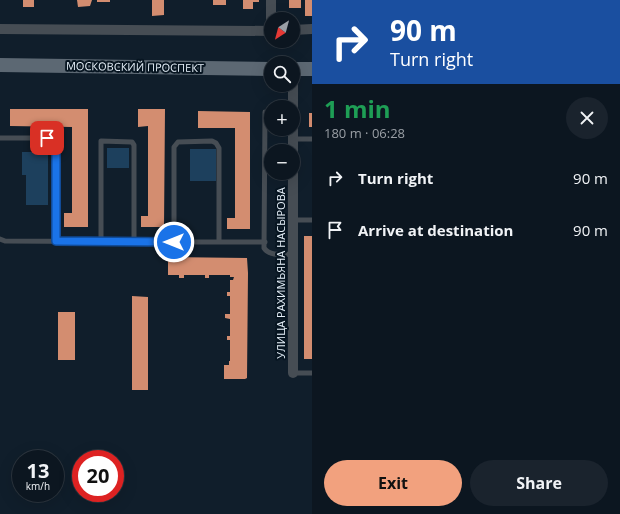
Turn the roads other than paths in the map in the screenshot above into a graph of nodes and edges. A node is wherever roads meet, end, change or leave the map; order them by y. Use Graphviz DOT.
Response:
graph roads {
  1 [pos="271,0"];
  2 [pos="271,12"];
  3 [pos="0,29"];
  4 [pos="312,29"];
  5 [pos="300,30"];
  6 [pos="264,31"];
  7 [pos="0,65"];
  8 [pos="264,69"];
  9 [pos="300,69"];
  10 [pos="312,69"];
  11 [pos="265,136"];
  12 [pos="300,136"];
  13 [pos="0,138"];
  14 [pos="312,139"];
  15 [pos="293,180"];
  16 [pos="293,220"];
  17 [pos="312,220"];
  18 [pos="0,239"];
  19 [pos="56,241"];
  20 [pos="101,241"];
  21 [pos="134,242"];
  22 [pos="174,242"];
  23 [pos="219,242"];
  24 [pos="264,242"];
  25 [pos="293,254"];
  26 [pos="293,373"];
  27 [pos="312,373"];
  1 -- 2 [label="street"];
  3 -- 6 [label="street"];
  4 -- 5 [label="street"];
  7 -- 8 [label="main road, МОСКОВСКИЙ ПРОСПЕКТ"];
  9 -- 10 [label="main road"];
  11 -- 24 [label="lane"];
  12 -- 14 [label="lane"];
  13 -- 19 [label="lane"];
  15 -- 16 [label="street, УЛИЦА РАХИМЬЯНА НАСЫРОВА"];
  16 -- 17 [label="lane"];
  16 -- 25 [label="street, УЛИЦА РАХИМЬЯНА НАСЫРОВА"];
  18 -- 19 [label="lane"];
  19 -- 20 [label="lane"];
  20 -- 21 [label="lane"];
  20 -- 21 [label="lane"];
  21 -- 22 [label="lane"];
  22 -- 23 [label="lane"];
  22 -- 23 [label="lane"];
  23 -- 24 [label="lane"];
  24 -- 25 [label="lane"];
  25 -- 26 [label="street, УЛИЦА РАХИМЬЯНА НАСЫРОВА"];
  26 -- 27 [label="lane"];
}
